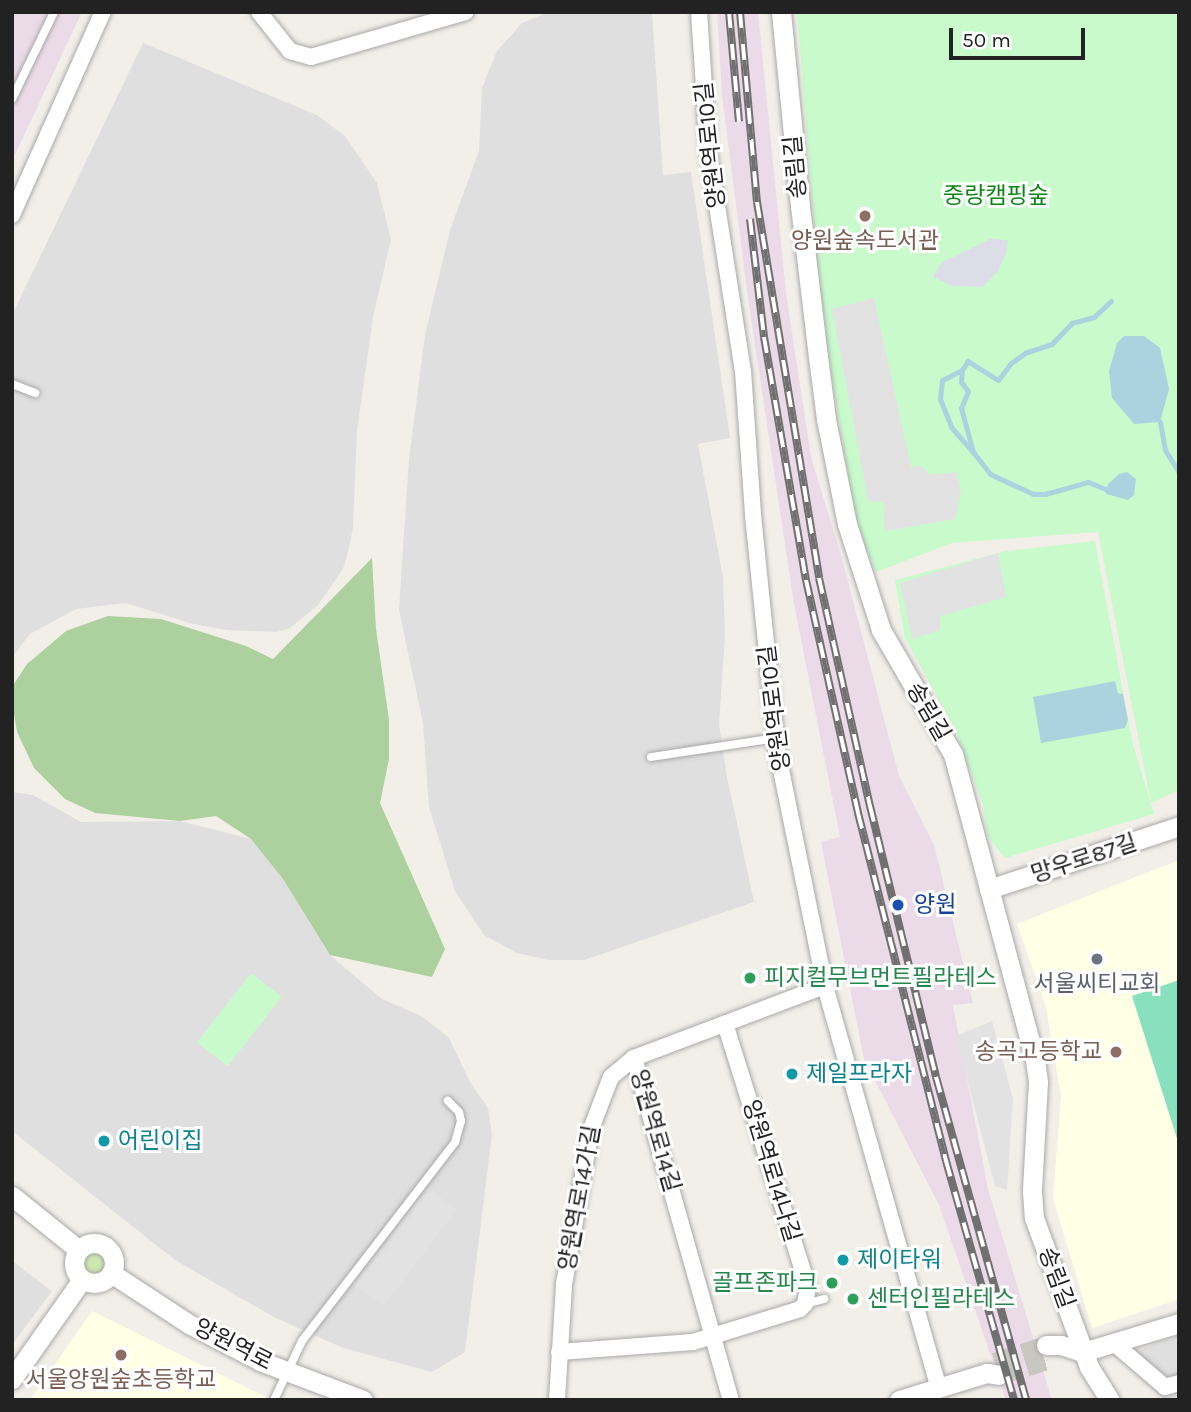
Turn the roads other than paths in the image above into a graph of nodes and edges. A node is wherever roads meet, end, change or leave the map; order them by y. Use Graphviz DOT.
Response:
graph roads {
  1 [pos="54,12"];
  2 [pos="103,12"];
  3 [pos="259,12"];
  4 [pos="466,12"];
  5 [pos="699,12"];
  6 [pos="781,12"];
  7 [pos="12,99"];
  8 [pos="12,215"];
  9 [pos="12,384"];
  10 [pos="35,393"];
  11 [pos="776,738"];
  12 [pos="651,757"];
  13 [pos="1179,826"];
  14 [pos="989,889"];
  15 [pos="825,986"];
  16 [pos="725,1024"];
  17 [pos="634,1058"];
  18 [pos="448,1101"];
  19 [pos="12,1196"];
  20 [pos="79,1250"];
  21 [pos="111,1273"];
  22 [pos="80,1282"];
  23 [pos="824,1299"];
  24 [pos="805,1304"];
  25 [pos="1179,1323"];
  26 [pos="713,1336"];
  27 [pos="1115,1344"];
  28 [pos="1076,1350"];
  29 [pos="559,1352"];
  30 [pos="1048,1352"];
  31 [pos="994,1370"];
  32 [pos="285,1371"];
  33 [pos="12,1379"];
  34 [pos="1179,1383"];
  35 [pos="939,1388"];
  36 [pos="274,1400"];
  37 [pos="363,1400"];
  38 [pos="557,1400"];
  39 [pos="731,1400"];
  40 [pos="899,1400"];
  41 [pos="1110,1400"];
  1 -- 7 [label="lane"];
  2 -- 8 [label="street"];
  3 -- 4 [label="street"];
  5 -- 11 [label="street, 양원역로10길"];
  6 -- 14 [label="street, 송림길"];
  9 -- 10 [label="lane"];
  11 -- 12 [label="lane"];
  11 -- 15 [label="street, 양원역로10길"];
  13 -- 14 [label="street, 망우로87길"];
  14 -- 28 [label="street, 송림길"];
  15 -- 16 [label="street, 양원역로14길"];
  15 -- 35 [label="street, 양원역로10길"];
  16 -- 17 [label="street, 양원역로14길"];
  16 -- 24 [label="street, 양원역로14나길"];
  17 -- 26 [label="street, 양원역로14길"];
  17 -- 29 [label="street, 양원역로14가길"];
  18 -- 32 [label="lane"];
  19 -- 20 [label="street"];
  20 -- 21 [label="street"];
  20 -- 22 [label="street"];
  21 -- 22 [label="street"];
  21 -- 32 [label="street, 양원역로"];
  22 -- 33 [label="street"];
  23 -- 24 [label="lane"];
  24 -- 26 [label="street"];
  25 -- 27 [label="street"];
  26 -- 29 [label="street"];
  26 -- 39 [label="street, 양원역로14길"];
  27 -- 28 [label="street"];
  27 -- 34 [label="street"];
  28 -- 30 [label="street"];
  28 -- 41 [label="street, 송림길"];
  29 -- 38 [label="street, 양원역로14가길"];
  31 -- 35 [label="street"];
  32 -- 36 [label="lane"];
  32 -- 37 [label="street, 양원역로"];
  35 -- 40 [label="street"];
}
